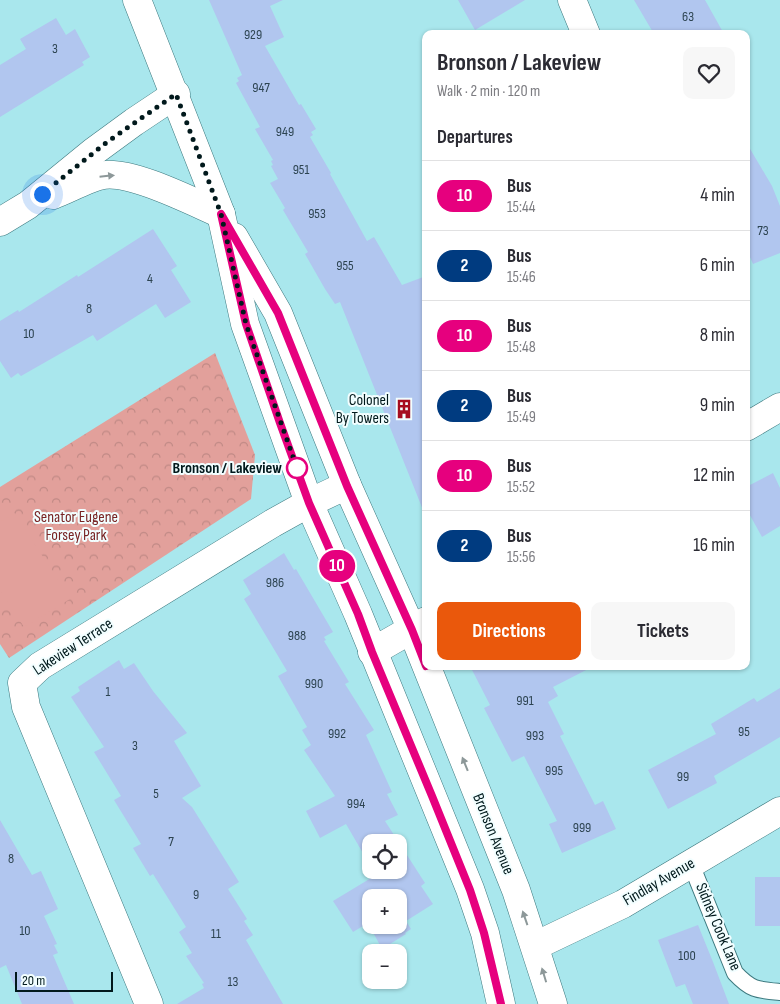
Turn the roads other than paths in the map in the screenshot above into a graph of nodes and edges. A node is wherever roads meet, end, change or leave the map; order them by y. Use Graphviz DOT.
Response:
graph roads {
  1 [pos="137,0"];
  2 [pos="572,0"];
  3 [pos="584,30"];
  4 [pos="176,94"];
  5 [pos="28,205"];
  6 [pos="221,214"];
  7 [pos="0,222"];
  8 [pos="780,407"];
  9 [pos="750,420"];
  10 [pos="347,486"];
  11 [pos="309,503"];
  12 [pos="419,626"];
  13 [pos="372,652"];
  14 [pos="435,670"];
  15 [pos="780,812"];
  16 [pos="691,864"];
  17 [pos="535,946"];
  18 [pos="780,992"];
  19 [pos="149,1004"];
  20 [pos="501,1004"];
  21 [pos="554,1004"];
  1 -- 4 [label="main road, Bronson Avenue"];
  2 -- 3 [label="main road"];
  4 -- 5 [label="main road"];
  4 -- 6 [label="main road, Bronson Avenue"];
  5 -- 6 [label="main road, one-way"];
  5 -- 7 [label="main road"];
  6 -- 10 [label="main road, Bronson Avenue"];
  6 -- 11 [label="main road, Bronson Avenue"];
  8 -- 9 [label="main road"];
  10 -- 11 [label="main road, Lakeview Terrace"];
  10 -- 12 [label="main road, Bronson Avenue"];
  11 -- 13 [label="main road, Bronson Avenue"];
  11 -- 19 [label="main road, Lakeview Terrace"];
  12 -- 13 [label="main road"];
  13 -- 20 [label="main road, Bronson Avenue"];
  17 -- 14 [label="main road, Bronson Avenue, one-way"];
  15 -- 16 [label="main road, Findlay Avenue"];
  16 -- 17 [label="main road, Findlay Avenue"];
  16 -- 18 [label="lane, Sidney Cook Lane"];
  21 -- 17 [label="main road, Bronson Avenue, one-way"];
}
